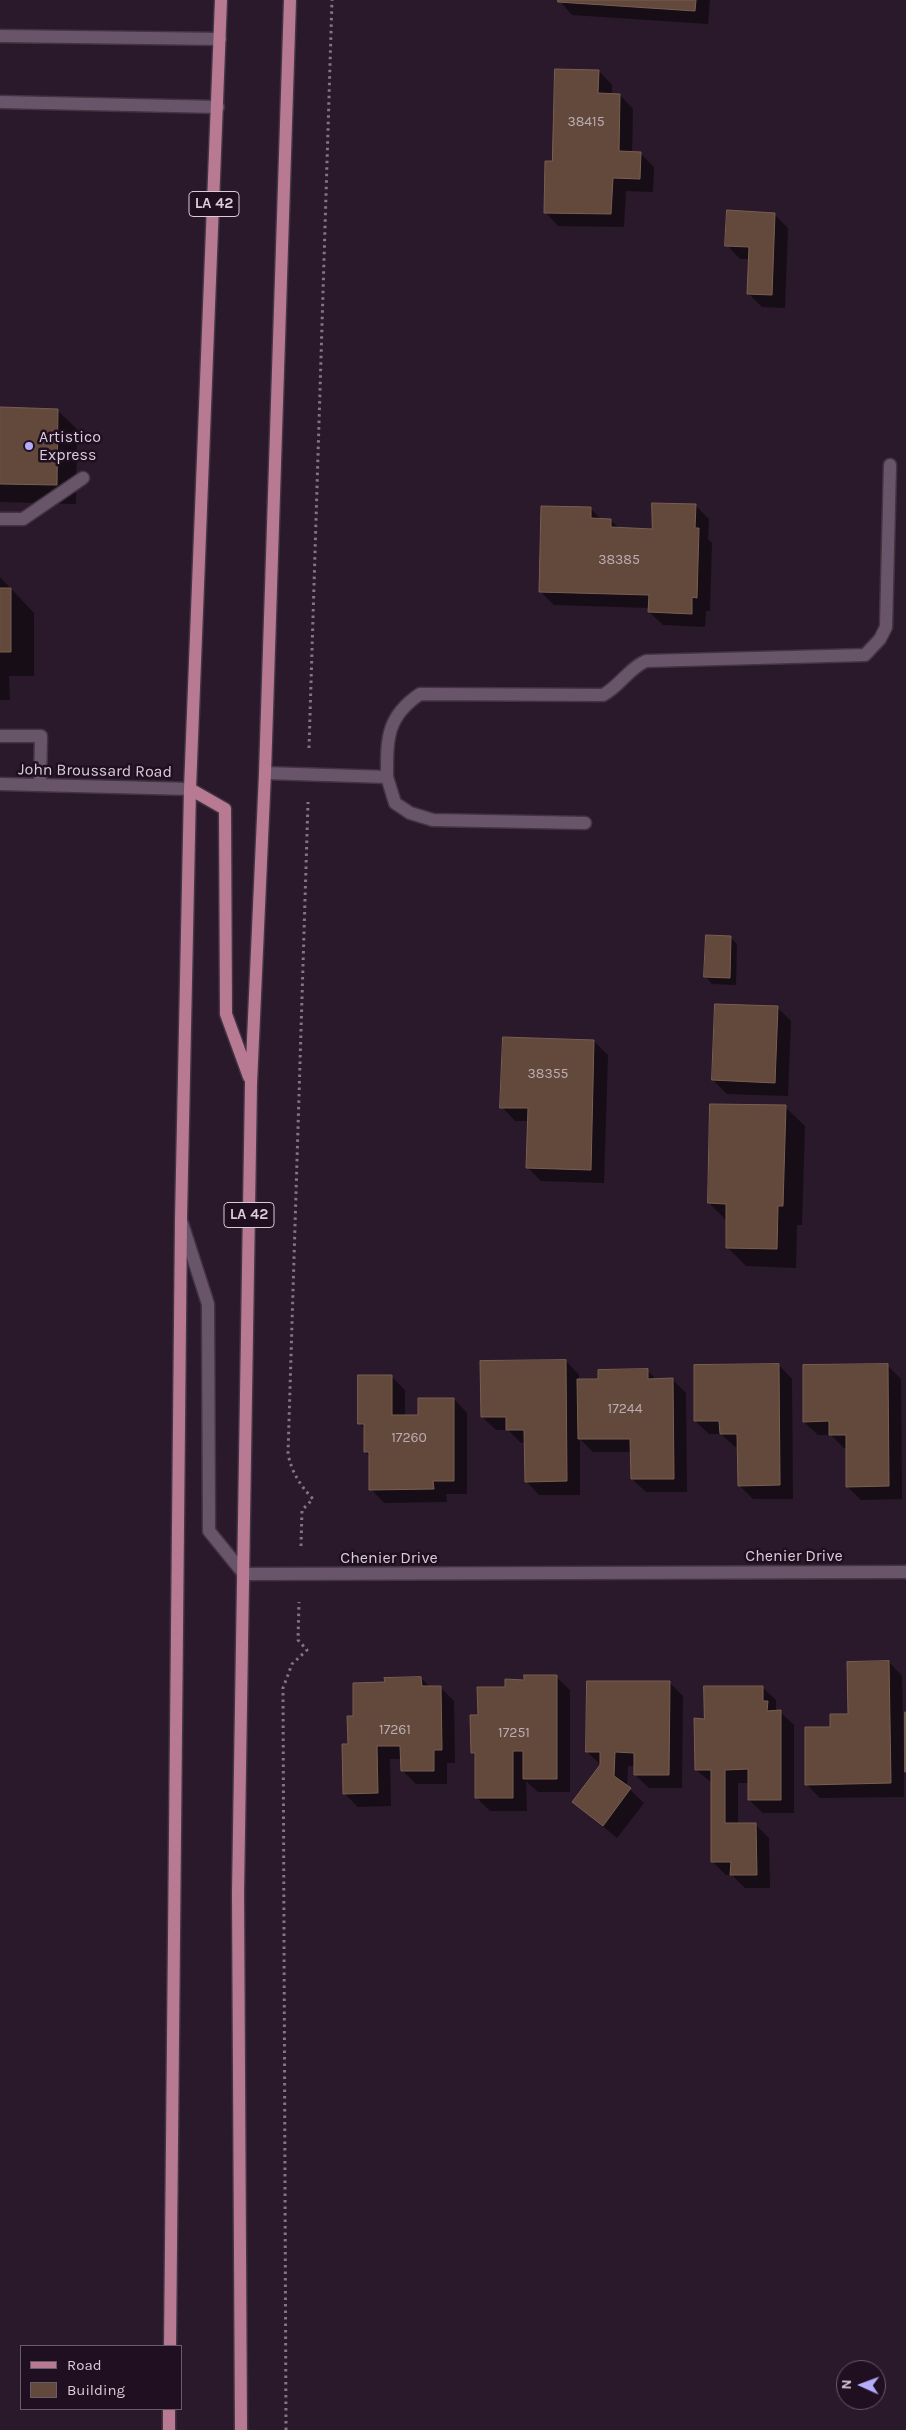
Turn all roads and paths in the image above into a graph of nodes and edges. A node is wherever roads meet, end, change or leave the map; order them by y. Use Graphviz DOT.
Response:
graph roads {
  1 [pos="221,0"];
  2 [pos="290,0"];
  3 [pos="0,36"];
  4 [pos="220,39"];
  5 [pos="0,102"];
  6 [pos="218,107"];
  7 [pos="890,465"];
  8 [pos="84,478"];
  9 [pos="0,519"];
  10 [pos="0,736"];
  11 [pos="265,773"];
  12 [pos="387,777"];
  13 [pos="0,784"];
  14 [pos="40,785"];
  15 [pos="190,789"];
  16 [pos="585,823"];
  17 [pos="251,1084"];
  18 [pos="181,1219"];
  19 [pos="906,1572"];
  20 [pos="244,1574"];
  21 [pos="298,1640"];
  22 [pos="170,2345"];
  23 [pos="169,2410"];
  24 [pos="169,2430"];
  25 [pos="241,2430"];
  26 [pos="286,2430"];
  1 -- 4 [label="main road, LA 42"];
  2 -- 11 [label="main road, LA 42"];
  3 -- 4 [label="street"];
  4 -- 6 [label="main road, LA 42"];
  5 -- 6 [label="street"];
  6 -- 15 [label="main road, LA 42"];
  7 -- 12 [label="street"];
  8 -- 9 [label="street"];
  10 -- 14 [label="street"];
  11 -- 12 [label="street"];
  11 -- 17 [label="main road, LA 42"];
  12 -- 16 [label="street"];
  13 -- 14 [label="street, John Broussard Road"];
  14 -- 15 [label="street, John Broussard Road"];
  15 -- 17 [label="main road"];
  15 -- 18 [label="main road, LA 42"];
  17 -- 20 [label="main road, LA 42"];
  18 -- 20 [label="street"];
  18 -- 22 [label="main road, LA 42"];
  19 -- 20 [label="street, Chenier Drive"];
  20 -- 25 [label="main road, LA 42"];
  21 -- 26 [label="path"];
  23 -- 24 [label="main road"];
}
